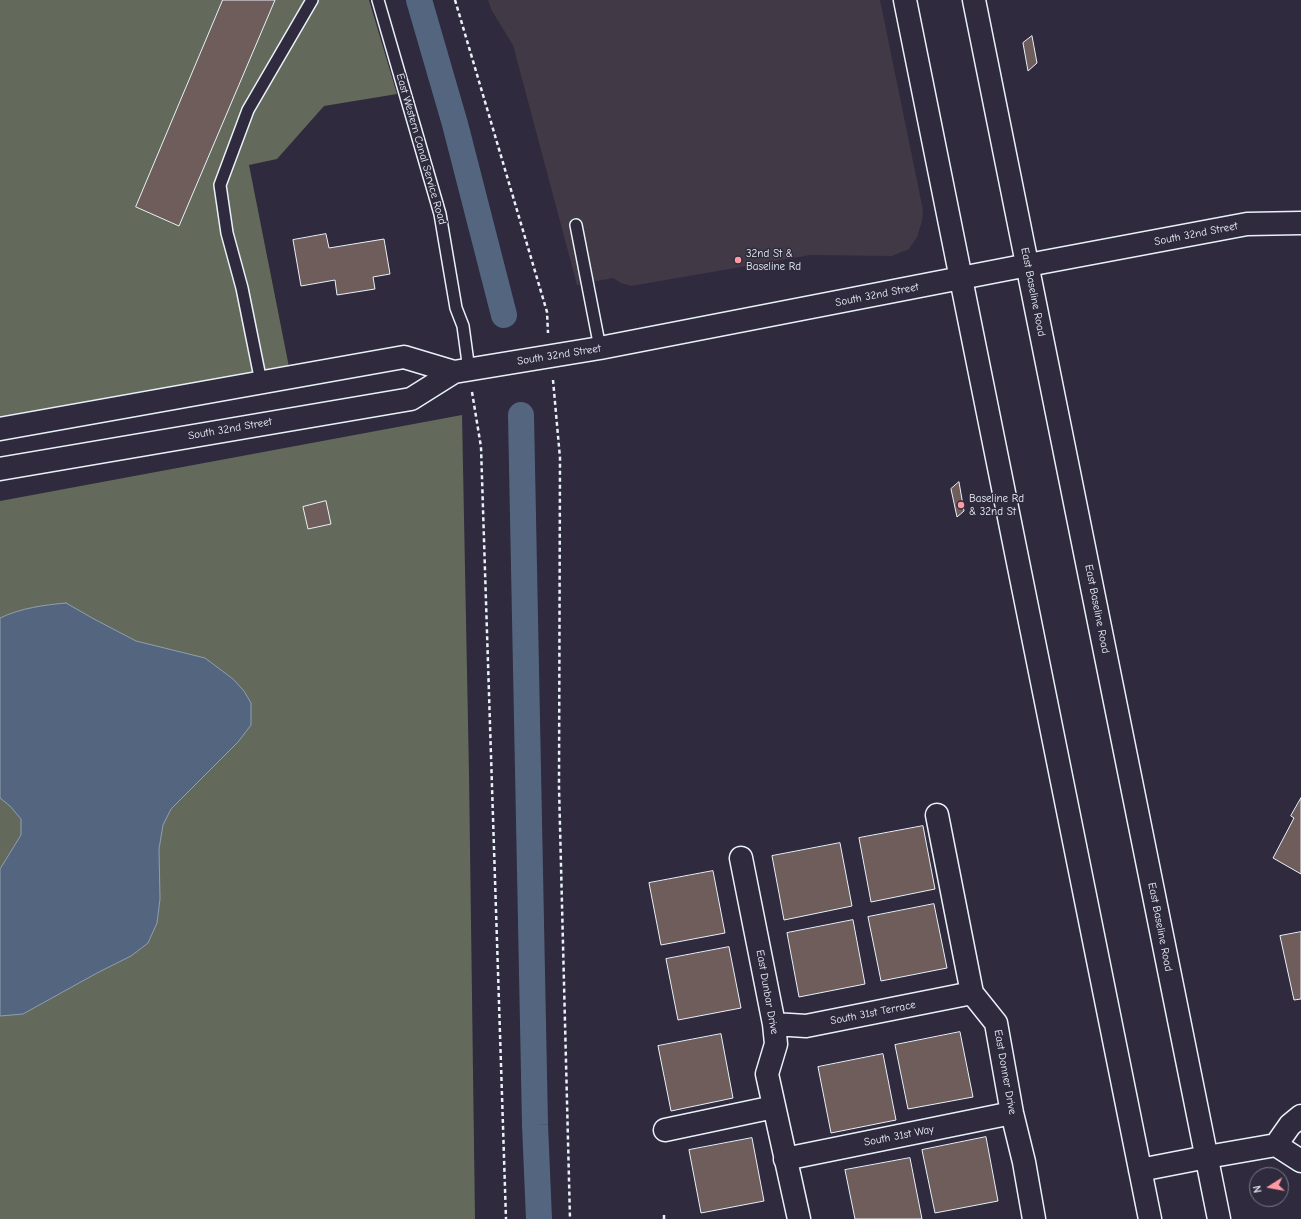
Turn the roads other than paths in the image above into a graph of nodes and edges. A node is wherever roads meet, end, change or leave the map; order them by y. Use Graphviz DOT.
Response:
graph roads {
  1 [pos="312,0"];
  2 [pos="378,0"];
  3 [pos="905,0"];
  4 [pos="974,0"];
  5 [pos="1301,224"];
  6 [pos="576,225"];
  7 [pos="1028,265"];
  8 [pos="961,279"];
  9 [pos="600,348"];
  10 [pos="468,370"];
  11 [pos="261,382"];
  12 [pos="0,429"];
  13 [pos="0,469"];
  14 [pos="937,815"];
  15 [pos="741,858"];
  16 [pos="972,993"];
  17 [pos="774,1024"];
  18 [pos="774,1107"];
  19 [pos="1012,1113"];
  20 [pos="1301,1116"];
  21 [pos="666,1130"];
  22 [pos="1276,1145"];
  23 [pos="1206,1157"];
  24 [pos="786,1159"];
  25 [pos="1301,1161"];
  26 [pos="1140,1170"];
  27 [pos="800,1219"];
  28 [pos="1034,1219"];
  29 [pos="1150,1219"];
  30 [pos="1219,1219"];
  1 -- 11 [label="lane"];
  2 -- 10 [label="lane, East Western Canal Service Road"];
  3 -- 8 [label="main road"];
  4 -- 7 [label="main road, East Baseline Road"];
  5 -- 7 [label="main road, South 32nd Street"];
  6 -- 9 [label="lane"];
  7 -- 8 [label="main road, South 32nd Street"];
  7 -- 23 [label="main road, East Baseline Road"];
  8 -- 9 [label="main road, South 32nd Street"];
  8 -- 26 [label="main road"];
  9 -- 10 [label="main road, South 32nd Street"];
  10 -- 11 [label="main road, South 32nd Street"];
  10 -- 13 [label="main road, South 32nd Street"];
  11 -- 12 [label="main road, South 32nd Street"];
  14 -- 16 [label="main road, East Donner Drive"];
  15 -- 17 [label="main road, East Dunbar Drive"];
  16 -- 17 [label="main road, South 31st Terrace"];
  16 -- 19 [label="main road, East Donner Drive"];
  17 -- 18 [label="main road, East Dunbar Drive"];
  18 -- 21 [label="main road"];
  18 -- 24 [label="main road, East Dunbar Drive"];
  19 -- 24 [label="main road, South 31st Way"];
  19 -- 28 [label="main road, East Donner Drive"];
  20 -- 22 [label="main road"];
  22 -- 23 [label="main road"];
  22 -- 25 [label="main road"];
  23 -- 26 [label="main road"];
  23 -- 30 [label="main road, East Baseline Road"];
  24 -- 27 [label="main road, East Dunbar Drive"];
  26 -- 29 [label="main road"];
}
